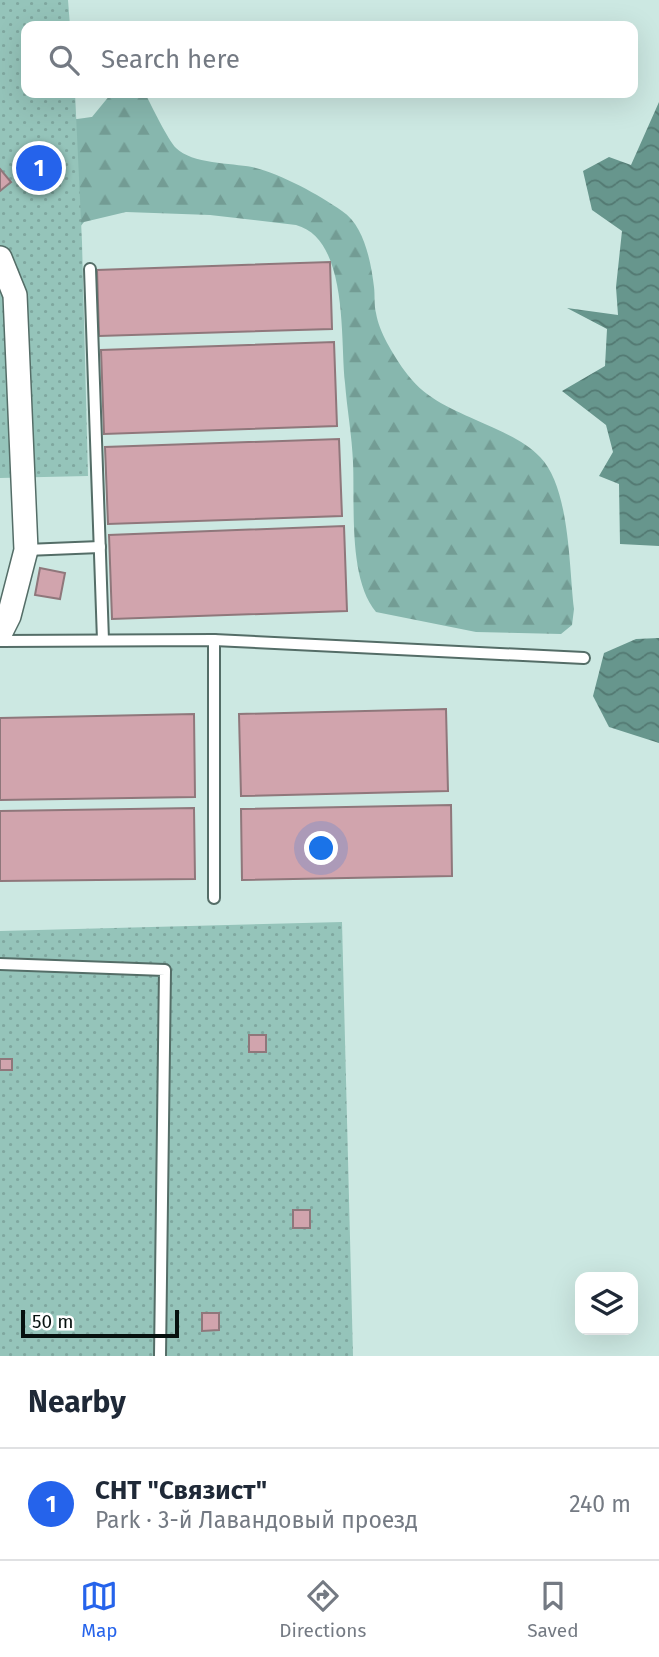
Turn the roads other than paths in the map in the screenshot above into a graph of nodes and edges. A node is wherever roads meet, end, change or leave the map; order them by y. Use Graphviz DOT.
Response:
graph roads {
  1 [pos="0,258"];
  2 [pos="90,269"];
  3 [pos="100,547"];
  4 [pos="26,550"];
  5 [pos="0,635"];
  6 [pos="103,640"];
  7 [pos="214,640"];
  8 [pos="0,641"];
  9 [pos="584,658"];
  10 [pos="214,898"];
  11 [pos="0,964"];
  12 [pos="160,1356"];
  1 -- 4 [label="street"];
  2 -- 3 [label="lane"];
  3 -- 4 [label="lane"];
  3 -- 6 [label="lane"];
  4 -- 5 [label="street"];
  6 -- 7 [label="lane"];
  6 -- 8 [label="lane"];
  7 -- 9 [label="lane"];
  7 -- 10 [label="lane"];
  11 -- 12 [label="lane"];
}
